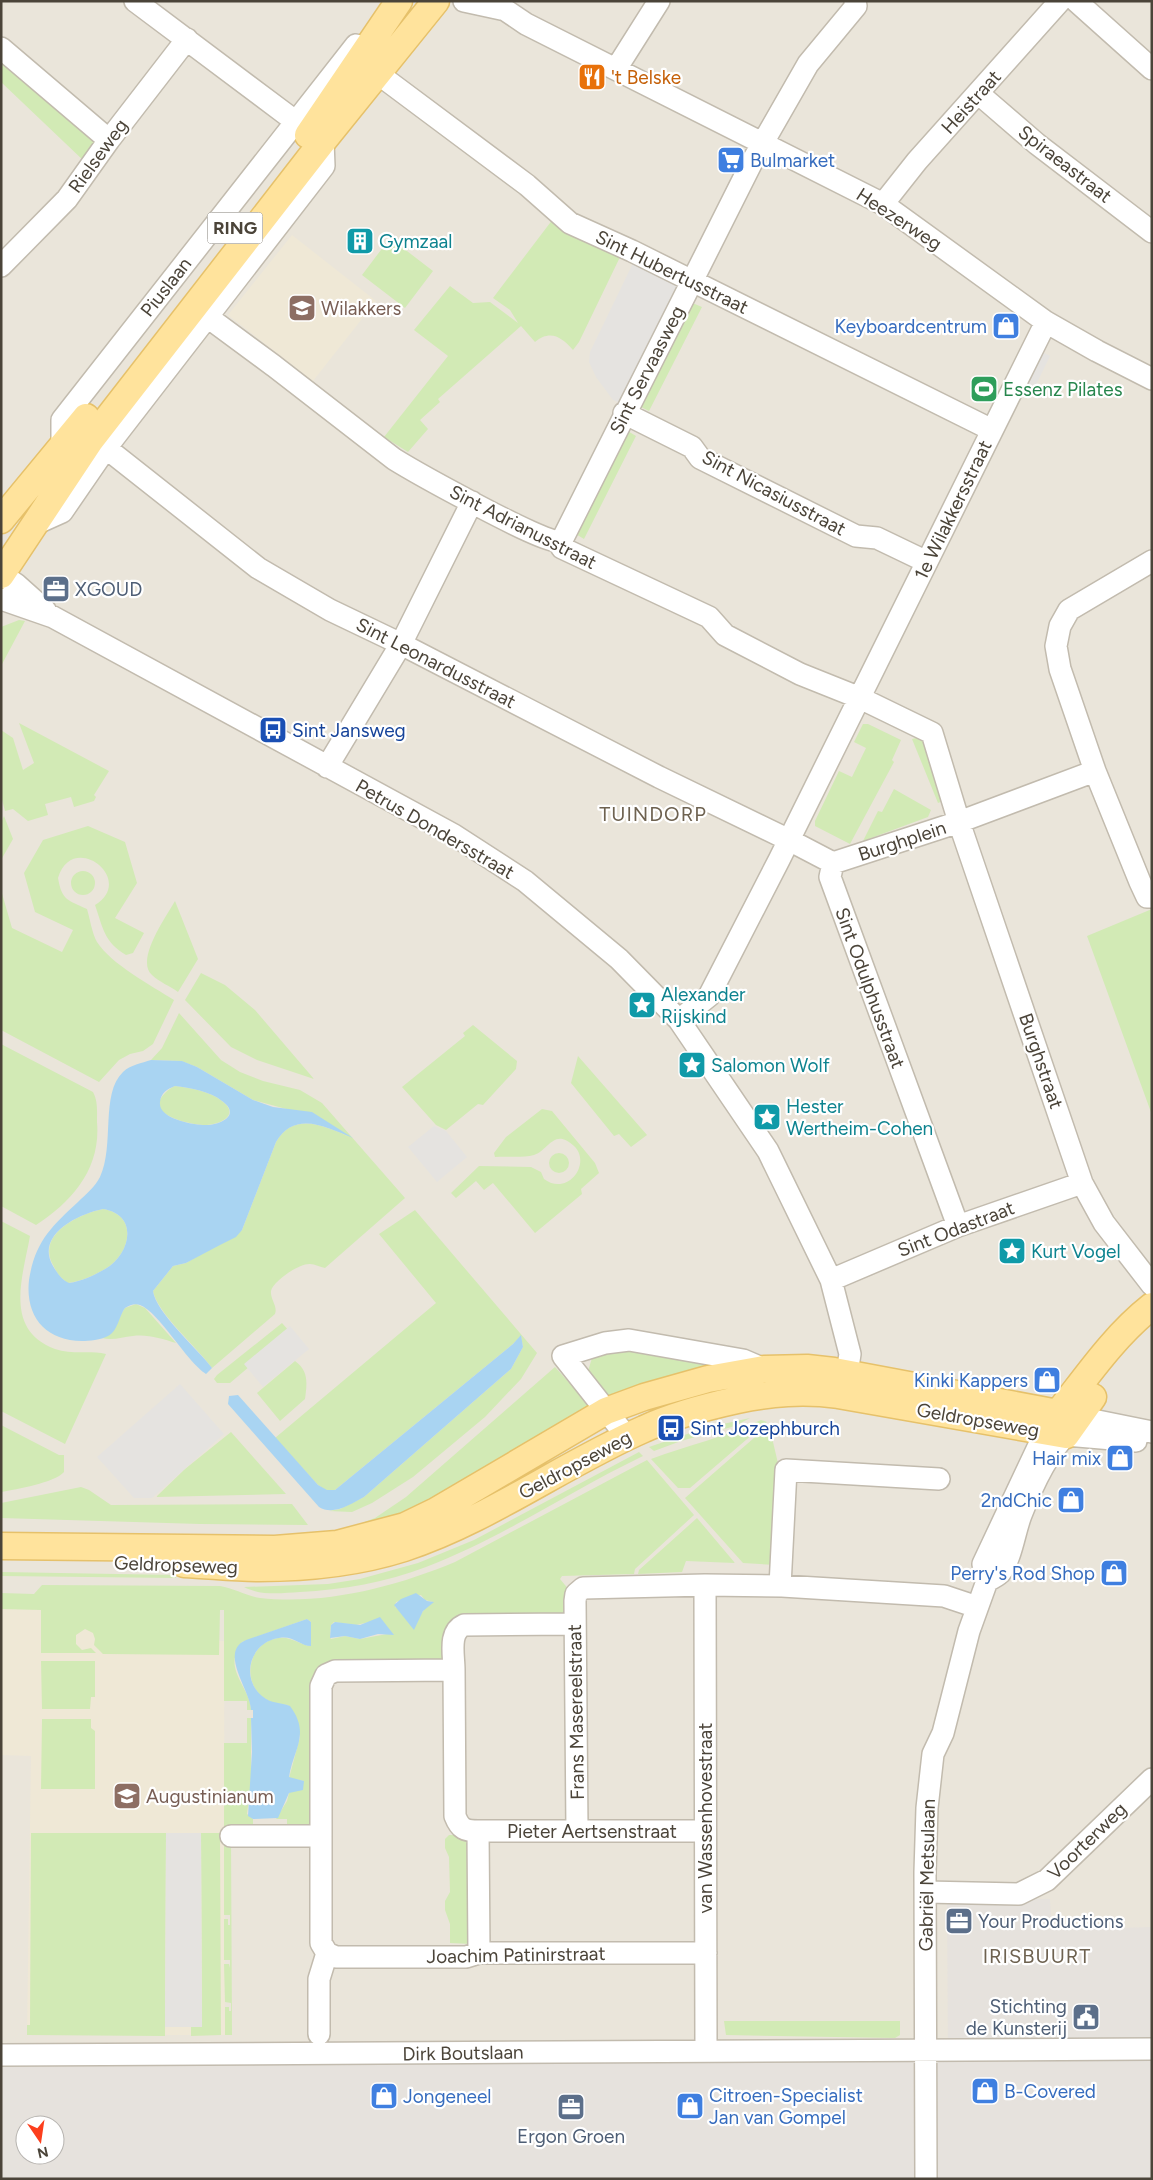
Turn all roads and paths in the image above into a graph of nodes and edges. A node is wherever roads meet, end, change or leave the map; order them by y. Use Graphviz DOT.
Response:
graph roads {
  1 [pos="135,1"];
  2 [pos="436,1"];
  3 [pos="464,1"];
  4 [pos="659,1"];
  5 [pos="855,1"];
  6 [pos="1060,1"];
  7 [pos="1076,1"];
  8 [pos="497,5"];
  9 [pos="393,10"];
  10 [pos="187,40"];
  11 [pos="1,48"];
  12 [pos="616,69"];
  13 [pos="1152,69"];
  14 [pos="378,73"];
  15 [pos="979,94"];
  16 [pos="295,121"];
  17 [pos="109,140"];
  18 [pos="323,141"];
  19 [pos="762,144"];
  20 [pos="883,204"];
  21 [pos="1152,232"];
  22 [pos="2,262"];
  23 [pos="692,281"];
  24 [pos="209,318"];
  25 [pos="1046,322"];
  26 [pos="1152,379"];
  27 [pos="624,413"];
  28 [pos="992,430"];
  29 [pos="62,448"];
  30 [pos="106,448"];
  31 [pos="472,502"];
  32 [pos="1,520"];
  33 [pos="33,525"];
  34 [pos="558,541"];
  35 [pos="1152,560"];
  36 [pos="927,562"];
  37 [pos="1,574"];
  38 [pos="1,599"];
  39 [pos="53,617"];
  40 [pos="401,644"];
  41 [pos="860,698"];
  42 [pos="327,767"];
  43 [pos="1095,771"];
  44 [pos="959,822"];
  45 [pos="790,840"];
  46 [pos="833,863"];
  47 [pos="1152,898"];
  48 [pos="679,1020"];
  49 [pos="1082,1183"];
  50 [pos="958,1226"];
  51 [pos="831,1280"];
  52 [pos="1152,1285"];
  53 [pos="1152,1306"];
  54 [pos="1152,1328"];
  55 [pos="764,1369"];
  56 [pos="840,1380"];
  57 [pos="606,1411"];
  58 [pos="1062,1424"];
  59 [pos="1152,1432"];
  60 [pos="627,1437"];
  61 [pos="1152,1443"];
  62 [pos="938,1479"];
  63 [pos="1,1546"];
  64 [pos="1,1561"];
  65 [pos="705,1585"];
  66 [pos="780,1586"];
  67 [pos="977,1607"];
  68 [pos="574,1624"];
  69 [pos="454,1670"];
  70 [pos="1152,1778"];
  71 [pos="577,1830"];
  72 [pos="705,1830"];
  73 [pos="478,1831"];
  74 [pos="231,1836"];
  75 [pos="321,1836"];
  76 [pos="926,1892"];
  77 [pos="327,1953"];
  78 [pos="479,1953"];
  79 [pos="706,1953"];
  80 [pos="319,2034"];
  81 [pos="925,2050"];
  82 [pos="1152,2050"];
  83 [pos="706,2051"];
  84 [pos="1,2055"];
  85 [pos="926,2179"];
  1 -- 10 [label="street"];
  2 -- 14 [label="main road, Piuslaan / RING"];
  3 -- 8 [label="street, Heezerweg"];
  4 -- 12 [label="street"];
  5 -- 19 [label="street, Sint Servaasweg"];
  6 -- 15 [label="street, Heistraat"];
  7 -- 13 [label="street"];
  8 -- 12 [label="street, Heezerweg"];
  9 -- 16 [label="street, Piuslaan"];
  9 -- 29 [label="main road, Piuslaan / RING"];
  10 -- 16 [label="street"];
  10 -- 17 [label="street, Rielseweg"];
  11 -- 17 [label="street"];
  12 -- 19 [label="street, Heezerweg"];
  14 -- 18 [label="main road, Piuslaan / RING"];
  14 -- 23 [label="street, Sint Hubertusstraat"];
  15 -- 20 [label="street, Heistraat"];
  15 -- 21 [label="street, Spiraeastraat"];
  16 -- 29 [label="street, Piuslaan"];
  17 -- 22 [label="street, Rielseweg"];
  18 -- 24 [label="street"];
  18 -- 33 [label="main road, Piuslaan / RING"];
  19 -- 20 [label="street, Heezerweg"];
  19 -- 23 [label="street, Sint Servaasweg"];
  20 -- 25 [label="street, Heezerweg"];
  23 -- 27 [label="street, Sint Servaasweg"];
  23 -- 28 [label="street, Sint Hubertusstraat"];
  24 -- 30 [label="street"];
  24 -- 31 [label="street, Sint Adrianusstraat"];
  25 -- 26 [label="street, Heezerweg"];
  25 -- 28 [label="street, 1e Wilakkersstraat"];
  27 -- 34 [label="street, Sint Servaasweg"];
  27 -- 36 [label="street, Sint Nicasiusstraat"];
  28 -- 36 [label="street, 1e Wilakkersstraat"];
  29 -- 32 [label="main road, Piuslaan / RING"];
  30 -- 33 [label="street"];
  30 -- 40 [label="street, Sint Leonardusstraat"];
  31 -- 34 [label="street, Sint Adrianusstraat"];
  31 -- 40 [label="street"];
  33 -- 37 [label="main road, Piuslaan / RING"];
  34 -- 41 [label="street, Sint Adrianusstraat"];
  35 -- 43 [label="street"];
  36 -- 41 [label="street, 1e Wilakkersstraat"];
  37 -- 39 [label="street, Petrus Dondersstraat"];
  38 -- 39 [label="street, Petrus Dondersstraat"];
  39 -- 42 [label="street, Petrus Dondersstraat"];
  40 -- 42 [label="street"];
  40 -- 45 [label="street, Sint Leonardusstraat"];
  41 -- 44 [label="street, Burghplein"];
  41 -- 45 [label="street"];
  42 -- 48 [label="street, Petrus Dondersstraat"];
  43 -- 44 [label="street"];
  43 -- 47 [label="street"];
  44 -- 46 [label="street, Burghplein"];
  44 -- 49 [label="street, Burghstraat"];
  45 -- 46 [label="street, Burghplein"];
  45 -- 48 [label="street"];
  46 -- 50 [label="street, Sint Odulphusstraat"];
  48 -- 51 [label="street, Petrus Dondersstraat"];
  49 -- 50 [label="street, Sint Odastraat"];
  49 -- 52 [label="street, Burghstraat"];
  50 -- 51 [label="street, Sint Odastraat"];
  51 -- 56 [label="street, Petrus Dondersstraat"];
  53 -- 58 [label="main road"];
  54 -- 58 [label="main road"];
  55 -- 56 [label="main road, Geldropseweg"];
  55 -- 57 [label="main road, Geldropseweg"];
  55 -- 57 [label="street, Geldropseweg"];
  56 -- 58 [label="main road, Geldropseweg"];
  56 -- 60 [label="main road, Geldropseweg"];
  57 -- 60 [label="street"];
  57 -- 63 [label="main road, Geldropseweg"];
  58 -- 59 [label="street, Geldropseweg"];
  58 -- 61 [label="street, Geldropseweg"];
  58 -- 67 [label="street, Gabriël Metsulaan"];
  60 -- 64 [label="main road, Geldropseweg"];
  62 -- 66 [label="street"];
  65 -- 66 [label="street"];
  65 -- 68 [label="street, Frans Masereelstraat"];
  65 -- 72 [label="street, van Wassenhovestraat"];
  66 -- 67 [label="street"];
  67 -- 76 [label="street, Gabriël Metsulaan"];
  68 -- 69 [label="street"];
  68 -- 71 [label="street, Frans Masereelstraat"];
  69 -- 73 [label="street"];
  69 -- 75 [label="street"];
  70 -- 76 [label="street, Voorterweg"];
  71 -- 72 [label="street, Pieter Aertsenstraat"];
  71 -- 73 [label="street, Pieter Aertsenstraat"];
  72 -- 79 [label="street, van Wassenhovestraat"];
  73 -- 78 [label="street"];
  74 -- 75 [label="street"];
  75 -- 77 [label="street"];
  76 -- 81 [label="street, Gabriël Metsulaan"];
  77 -- 78 [label="street, Joachim Patinirstraat"];
  77 -- 80 [label="street"];
  78 -- 79 [label="street, Joachim Patinirstraat"];
  79 -- 83 [label="street, van Wassenhovestraat"];
  81 -- 82 [label="street, Dirk Boutslaan"];
  81 -- 83 [label="street, Dirk Boutslaan"];
  81 -- 85 [label="street, Gabriël Metsulaan"];
  83 -- 84 [label="street, Dirk Boutslaan"];
}
